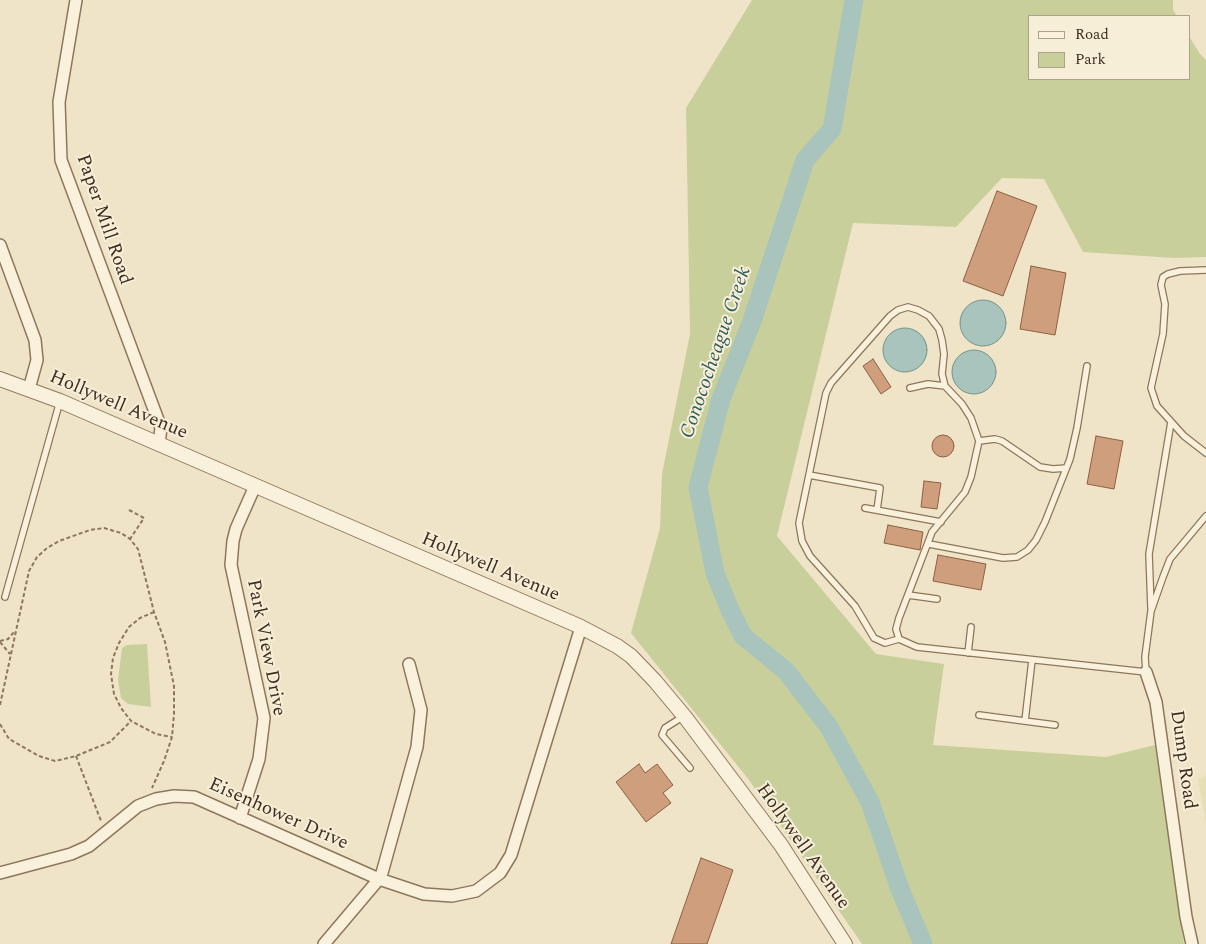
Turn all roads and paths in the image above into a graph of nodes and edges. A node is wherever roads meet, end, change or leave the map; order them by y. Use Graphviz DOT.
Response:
graph roads {
  1 [pos="76,0"];
  2 [pos="0,245"];
  3 [pos="1206,270"];
  4 [pos="1087,366"];
  5 [pos="0,379"];
  6 [pos="945,386"];
  7 [pos="910,388"];
  8 [pos="29,390"];
  9 [pos="60,401"];
  10 [pos="1171,422"];
  11 [pos="979,441"];
  12 [pos="159,444"];
  13 [pos="1206,453"];
  14 [pos="1066,468"];
  15 [pos="809,475"];
  16 [pos="255,486"];
  17 [pos="865,508"];
  18 [pos="129,510"];
  19 [pos="877,510"];
  20 [pos="1206,516"];
  21 [pos="941,522"];
  22 [pos="130,539"];
  23 [pos="928,544"];
  24 [pos="908,595"];
  25 [pos="4,597"];
  26 [pos="937,599"];
  27 [pos="1151,611"];
  28 [pos="154,612"];
  29 [pos="972,626"];
  30 [pos="581,628"];
  31 [pos="15,631"];
  32 [pos="899,639"];
  33 [pos="0,642"];
  34 [pos="968,653"];
  35 [pos="11,655"];
  36 [pos="1032,660"];
  37 [pos="409,664"];
  38 [pos="1146,672"];
  39 [pos="0,705"];
  40 [pos="979,715"];
  41 [pos="684,716"];
  42 [pos="131,721"];
  43 [pos="1025,721"];
  44 [pos="0,724"];
  45 [pos="1055,725"];
  46 [pos="172,737"];
  47 [pos="76,756"];
  48 [pos="690,768"];
  49 [pos="144,803"];
  50 [pos="240,818"];
  51 [pos="106,832"];
  52 [pos="0,873"];
  53 [pos="379,879"];
  54 [pos="324,944"];
  55 [pos="845,944"];
  56 [pos="1192,944"];
  1 -- 12 [label="street, Paper Mill Road"];
  2 -- 8 [label="street"];
  3 -- 10 [label="lane"];
  4 -- 14 [label="lane"];
  5 -- 8 [label="street, Hollywell Avenue"];
  6 -- 7 [label="lane"];
  6 -- 11 [label="lane"];
  6 -- 15 [label="lane"];
  8 -- 9 [label="street, Hollywell Avenue"];
  9 -- 12 [label="street, Hollywell Avenue"];
  9 -- 25 [label="lane"];
  10 -- 13 [label="lane"];
  10 -- 27 [label="lane"];
  11 -- 14 [label="lane"];
  11 -- 21 [label="lane"];
  12 -- 16 [label="street, Hollywell Avenue"];
  14 -- 23 [label="lane"];
  15 -- 19 [label="lane"];
  15 -- 32 [label="lane"];
  16 -- 30 [label="street, Hollywell Avenue"];
  16 -- 50 [label="street, Park View Drive"];
  17 -- 19 [label="lane"];
  18 -- 22 [label="path"];
  19 -- 21 [label="lane"];
  20 -- 27 [label="lane"];
  21 -- 23 [label="lane"];
  22 -- 28 [label="path"];
  22 -- 31 [label="path"];
  23 -- 24 [label="lane"];
  24 -- 26 [label="lane"];
  24 -- 32 [label="lane"];
  27 -- 38 [label="lane"];
  28 -- 42 [label="path"];
  28 -- 46 [label="path"];
  29 -- 34 [label="lane"];
  30 -- 41 [label="street, Hollywell Avenue"];
  30 -- 53 [label="street, Eisenhower Drive"];
  31 -- 33 [label="path"];
  31 -- 35 [label="path"];
  32 -- 34 [label="lane"];
  33 -- 35 [label="path"];
  34 -- 36 [label="lane"];
  35 -- 39 [label="path"];
  36 -- 38 [label="lane"];
  36 -- 43 [label="lane"];
  37 -- 53 [label="street"];
  38 -- 56 [label="street, Dump Road"];
  40 -- 43 [label="lane"];
  41 -- 48 [label="lane"];
  41 -- 55 [label="street, Hollywell Avenue"];
  42 -- 46 [label="path"];
  42 -- 47 [label="path"];
  43 -- 45 [label="lane"];
  44 -- 47 [label="path"];
  46 -- 49 [label="path"];
  47 -- 51 [label="path"];
  49 -- 50 [label="street, Eisenhower Drive"];
  49 -- 51 [label="street, Eisenhower Drive"];
  50 -- 53 [label="street, Eisenhower Drive"];
  51 -- 52 [label="street, Eisenhower Drive"];
  53 -- 54 [label="street"];
}
